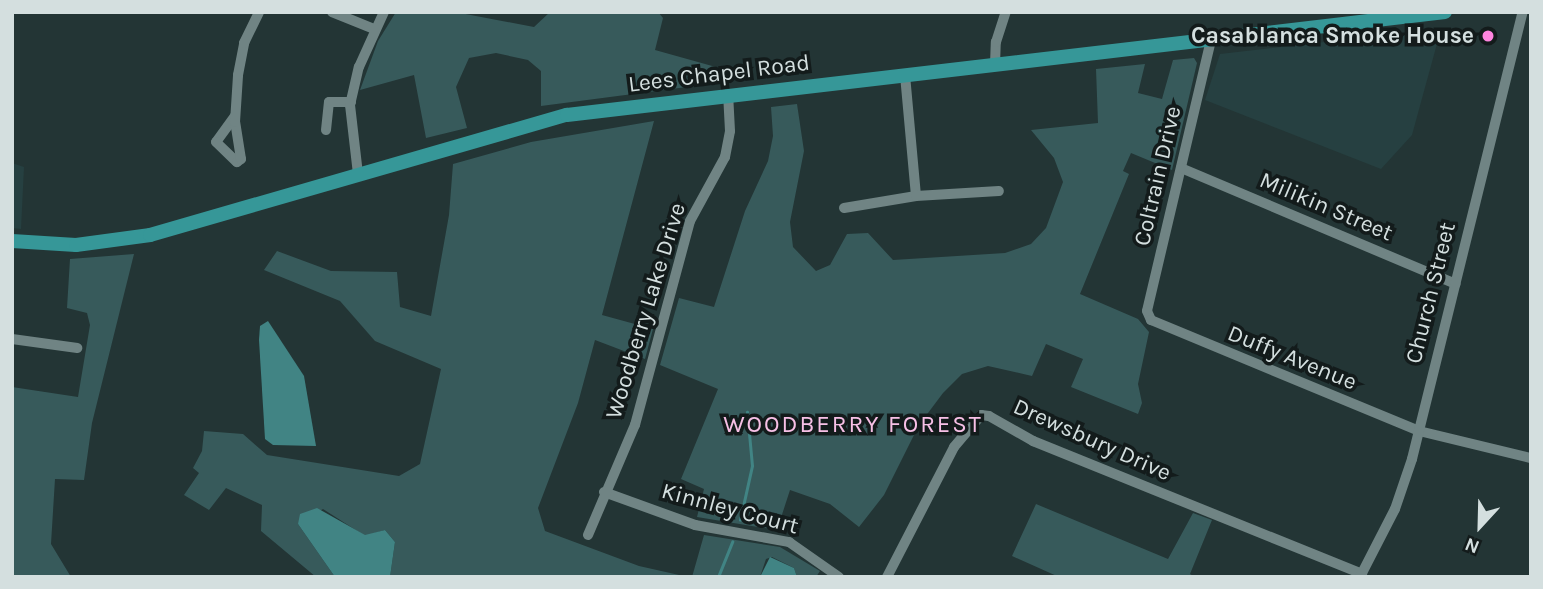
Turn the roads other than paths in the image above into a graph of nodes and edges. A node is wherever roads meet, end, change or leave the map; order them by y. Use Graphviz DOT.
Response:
graph roads {
  1 [pos="259,12"];
  2 [pos="332,12"];
  3 [pos="384,12"];
  4 [pos="1006,12"];
  5 [pos="1445,12"];
  6 [pos="1523,12"];
  7 [pos="374,29"];
  8 [pos="1211,40"];
  9 [pos="995,65"];
  10 [pos="905,75"];
  11 [pos="728,96"];
  12 [pos="351,102"];
  13 [pos="235,116"];
  14 [pos="326,130"];
  15 [pos="1181,169"];
  16 [pos="359,174"];
  17 [pos="999,191"];
  18 [pos="916,196"];
  19 [pos="844,208"];
  20 [pos="12,241"];
  21 [pos="1455,284"];
  22 [pos="1151,320"];
  23 [pos="12,339"];
  24 [pos="78,348"];
  25 [pos="1419,430"];
  26 [pos="1531,458"];
  27 [pos="604,492"];
  28 [pos="587,536"];
  29 [pos="1361,576"];
  30 [pos="839,577"];
  31 [pos="887,577"];
  1 -- 13 [label="street"];
  2 -- 7 [label="street"];
  3 -- 7 [label="street"];
  4 -- 9 [label="street"];
  5 -- 8 [label="main road, Lees Chapel Road"];
  6 -- 21 [label="street, Church Street"];
  7 -- 12 [label="street"];
  8 -- 9 [label="main road, Lees Chapel Road"];
  8 -- 15 [label="street, Coltrain Drive"];
  9 -- 10 [label="main road, Lees Chapel Road"];
  10 -- 11 [label="main road, Lees Chapel Road"];
  10 -- 18 [label="street"];
  11 -- 16 [label="main road, Lees Chapel Road"];
  11 -- 27 [label="street, Woodberry Lake Drive"];
  12 -- 14 [label="street"];
  12 -- 16 [label="street"];
  13 -- 13 [label="street"];
  15 -- 21 [label="street, Milikin Street"];
  15 -- 22 [label="street, Coltrain Drive"];
  16 -- 20 [label="main road, Lees Chapel Road"];
  17 -- 18 [label="street"];
  18 -- 19 [label="street"];
  21 -- 25 [label="street, Church Street"];
  22 -- 25 [label="street, Duffy Avenue"];
  23 -- 24 [label="street"];
  25 -- 26 [label="street, Duffy Avenue"];
  25 -- 29 [label="street, Church Street"];
  27 -- 28 [label="street, Woodberry Lake Drive"];
  27 -- 30 [label="street, Kinnley Court"];
  29 -- 31 [label="street, Drewsbury Drive"];
}
